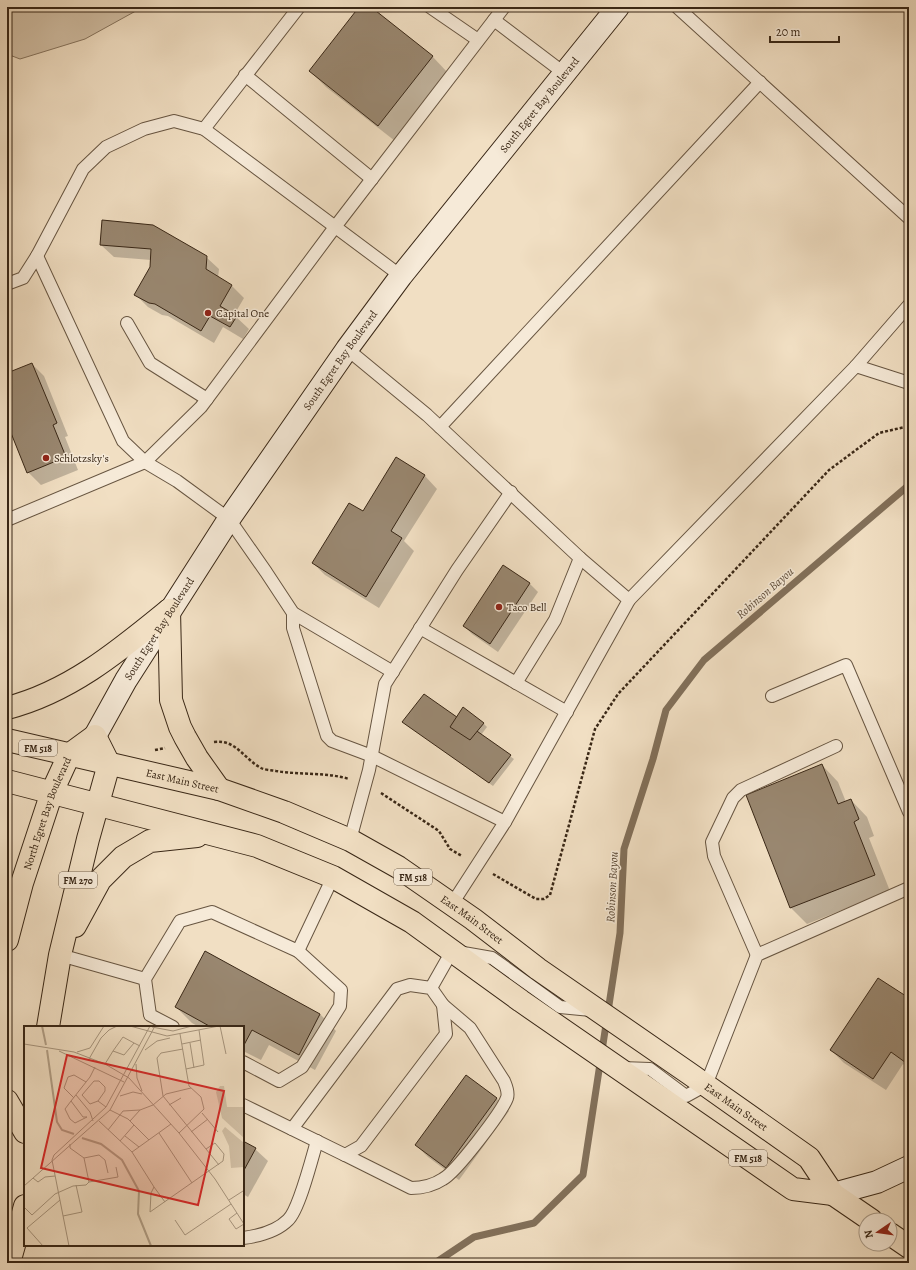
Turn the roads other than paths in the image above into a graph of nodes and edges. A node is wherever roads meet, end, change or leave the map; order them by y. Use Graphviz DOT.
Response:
graph roads {
  1 [pos="299,7"];
  2 [pos="430,7"];
  3 [pos="504,7"];
  4 [pos="618,7"];
  5 [pos="677,7"];
  6 [pos="494,20"];
  7 [pos="478,40"];
  8 [pos="564,73"];
  9 [pos="246,75"];
  10 [pos="760,82"];
  11 [pos="204,129"];
  12 [pos="372,179"];
  13 [pos="909,218"];
  14 [pos="335,227"];
  15 [pos="37,256"];
  16 [pos="401,276"];
  17 [pos="7,284"];
  18 [pos="909,306"];
  19 [pos="127,323"];
  20 [pos="347,349"];
  21 [pos="856,366"];
  22 [pos="909,383"];
  23 [pos="207,399"];
  24 [pos="440,427"];
  25 [pos="145,462"];
  26 [pos="511,492"];
  27 [pos="229,519"];
  28 [pos="7,520"];
  29 [pos="580,558"];
  30 [pos="629,600"];
  31 [pos="169,610"];
  32 [pos="293,613"];
  33 [pos="420,628"];
  34 [pos="393,672"];
  35 [pos="516,683"];
  36 [pos="772,696"];
  37 [pos="7,708"];
  38 [pos="567,712"];
  39 [pos="95,736"];
  40 [pos="7,740"];
  41 [pos="836,746"];
  42 [pos="69,755"];
  43 [pos="372,756"];
  44 [pos="110,764"];
  45 [pos="7,781"];
  46 [pos="219,789"];
  47 [pos="52,792"];
  48 [pos="98,805"];
  49 [pos="909,812"];
  50 [pos="504,822"];
  51 [pos="211,835"];
  52 [pos="350,840"];
  53 [pos="333,877"];
  54 [pos="909,888"];
  55 [pos="452,904"];
  56 [pos="7,940"];
  57 [pos="298,951"];
  58 [pos="452,952"];
  59 [pos="60,955"];
  60 [pos="757,955"];
  61 [pos="145,979"];
  62 [pos="431,988"];
  63 [pos="443,1005"];
  64 [pos="599,1011"];
  65 [pos="48,1026"];
  66 [pos="171,1026"];
  67 [pos="244,1063"];
  68 [pos="618,1068"];
  69 [pos="698,1079"];
  70 [pos="7,1101"];
  71 [pos="244,1105"];
  72 [pos="292,1129"];
  73 [pos="24,1130"];
  74 [pos="316,1141"];
  75 [pos="345,1155"];
  76 [pos="909,1167"];
  77 [pos="833,1194"];
  78 [pos="24,1210"];
  79 [pos="859,1212"];
  80 [pos="244,1238"];
  81 [pos="898,1239"];
  82 [pos="909,1247"];
  83 [pos="9,1263"];
  1 -- 9 [label="lane"];
  2 -- 7 [label="lane"];
  3 -- 6 [label="lane"];
  4 -- 8 [label="main road, South Egret Bay Boulevard"];
  5 -- 10 [label="lane"];
  6 -- 7 [label="lane"];
  6 -- 8 [label="lane"];
  7 -- 12 [label="lane"];
  8 -- 16 [label="main road, South Egret Bay Boulevard"];
  9 -- 11 [label="lane"];
  9 -- 12 [label="lane"];
  10 -- 13 [label="lane"];
  10 -- 24 [label="lane"];
  11 -- 14 [label="lane"];
  11 -- 15 [label="lane"];
  12 -- 14 [label="lane"];
  14 -- 16 [label="lane"];
  14 -- 23 [label="lane"];
  15 -- 17 [label="lane"];
  15 -- 25 [label="lane"];
  16 -- 20 [label="main road, South Egret Bay Boulevard"];
  18 -- 21 [label="lane"];
  19 -- 23 [label="lane"];
  20 -- 24 [label="lane"];
  20 -- 27 [label="main road, South Egret Bay Boulevard"];
  21 -- 22 [label="lane"];
  21 -- 30 [label="lane"];
  23 -- 25 [label="lane"];
  24 -- 26 [label="lane"];
  25 -- 27 [label="lane"];
  25 -- 28 [label="lane"];
  26 -- 29 [label="lane"];
  26 -- 33 [label="lane"];
  27 -- 31 [label="main road, South Egret Bay Boulevard"];
  27 -- 32 [label="lane"];
  29 -- 30 [label="lane"];
  29 -- 35 [label="lane"];
  30 -- 38 [label="lane"];
  31 -- 37 [label="main road"];
  31 -- 39 [label="main road, South Egret Bay Boulevard"];
  31 -- 46 [label="main road"];
  32 -- 34 [label="lane"];
  32 -- 43 [label="lane"];
  33 -- 34 [label="lane"];
  33 -- 35 [label="lane"];
  34 -- 43 [label="lane"];
  35 -- 38 [label="lane"];
  36 -- 49 [label="lane"];
  38 -- 50 [label="lane"];
  39 -- 42 [label="main road, North Egret Bay Boulevard"];
  39 -- 44 [label="main road"];
  40 -- 42 [label="main road, East Main Street / FM 518"];
  41 -- 60 [label="lane"];
  42 -- 44 [label="main road, East Main Street / FM 518"];
  42 -- 47 [label="main road, North Egret Bay Boulevard"];
  43 -- 50 [label="lane"];
  43 -- 52 [label="lane"];
  44 -- 46 [label="main road, East Main Street / FM 518"];
  44 -- 48 [label="main road, FM 270"];
  45 -- 47 [label="main road, East Main Street / FM 518"];
  46 -- 52 [label="main road, East Main Street / FM 518"];
  47 -- 48 [label="main road, East Main Street / FM 518"];
  47 -- 56 [label="main road, North Egret Bay Boulevard"];
  48 -- 51 [label="main road, East Main Street / FM 518"];
  48 -- 59 [label="main road, FM 270"];
  50 -- 55 [label="lane"];
  51 -- 53 [label="main road, East Main Street / FM 518"];
  51 -- 59 [label="main road"];
  52 -- 55 [label="main road, East Main Street / FM 518"];
  53 -- 57 [label="lane"];
  53 -- 58 [label="main road, East Main Street / FM 518"];
  54 -- 60 [label="lane"];
  55 -- 64 [label="main road, East Main Street / FM 518"];
  57 -- 61 [label="lane"];
  57 -- 67 [label="lane"];
  58 -- 62 [label="lane"];
  58 -- 64 [label="lane"];
  58 -- 68 [label="main road, East Main Street / FM 518"];
  59 -- 61 [label="lane"];
  59 -- 65 [label="main road, FM 270"];
  60 -- 69 [label="lane"];
  61 -- 66 [label="lane"];
  62 -- 63 [label="lane"];
  62 -- 72 [label="lane"];
  63 -- 75 [label="lane"];
  63 -- 75 [label="lane"];
  64 -- 69 [label="main road, East Main Street / FM 518"];
  68 -- 69 [label="lane"];
  68 -- 77 [label="main road, East Main Street / FM 518"];
  69 -- 77 [label="main road, East Main Street / FM 518"];
  70 -- 73 [label="main road"];
  71 -- 72 [label="lane"];
  72 -- 74 [label="lane"];
  74 -- 75 [label="lane"];
  74 -- 80 [label="lane"];
  76 -- 77 [label="main road"];
  77 -- 79 [label="main road, East Main Street / FM 518"];
  78 -- 83 [label="main road"];
  81 -- 82 [label="main road"];
}
